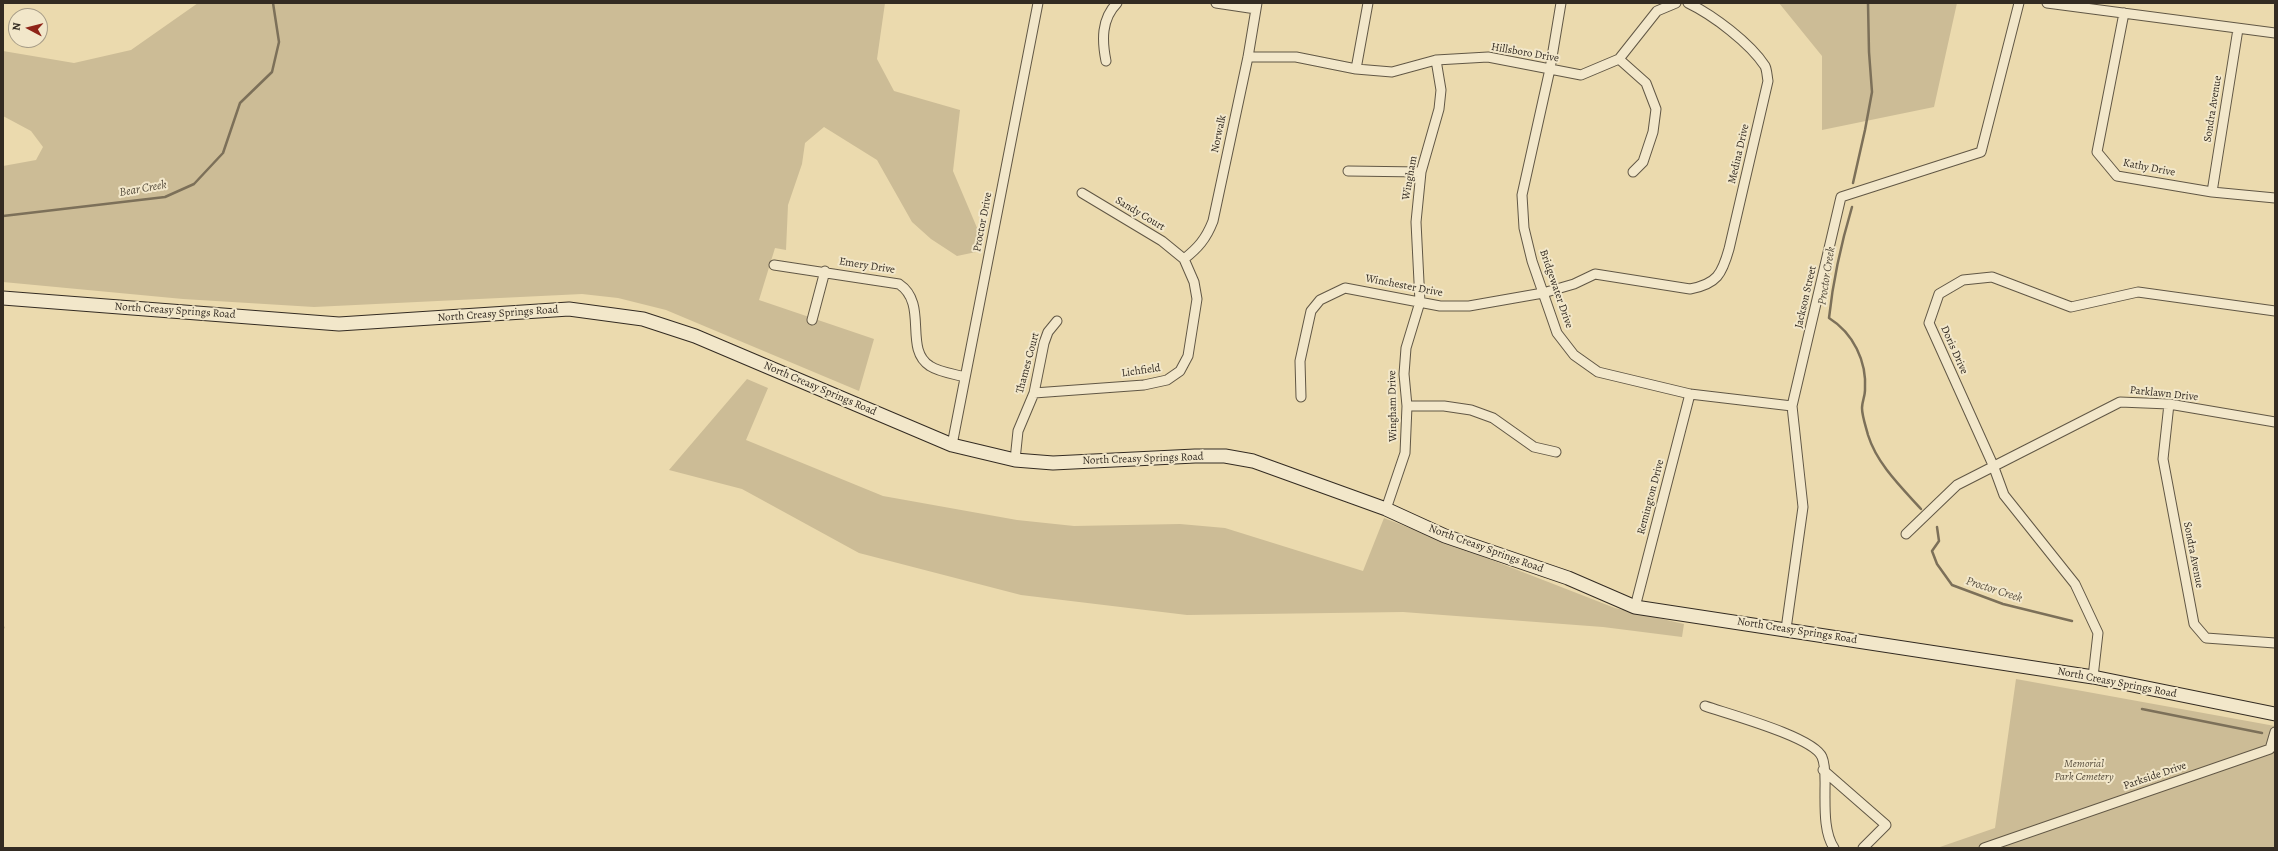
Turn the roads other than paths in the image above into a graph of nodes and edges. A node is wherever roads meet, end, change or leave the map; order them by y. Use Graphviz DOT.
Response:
graph roads {
  1 [pos="1038,3"];
  2 [pos="1117,3"];
  3 [pos="1216,3"];
  4 [pos="1368,3"];
  5 [pos="1561,3"];
  6 [pos="1676,3"];
  7 [pos="1688,3"];
  8 [pos="2019,3"];
  9 [pos="2047,3"];
  10 [pos="1256,6"];
  11 [pos="2124,13"];
  12 [pos="2238,29"];
  13 [pos="2275,33"];
  14 [pos="1248,57"];
  15 [pos="1619,59"];
  16 [pos="1436,60"];
  17 [pos="1106,61"];
  18 [pos="1356,69"];
  19 [pos="1550,69"];
  20 [pos="1348,171"];
  21 [pos="1421,172"];
  22 [pos="1632,172"];
  23 [pos="1082,192"];
  24 [pos="2212,192"];
  25 [pos="2275,198"];
  26 [pos="1184,259"];
  27 [pos="774,265"];
  28 [pos="824,271"];
  29 [pos="1677,288"];
  30 [pos="1543,293"];
  31 [pos="3,298"];
  32 [pos="1420,302"];
  33 [pos="2275,311"];
  34 [pos="812,320"];
  35 [pos="1057,321"];
  36 [pos="965,376"];
  37 [pos="1034,394"];
  38 [pos="1690,394"];
  39 [pos="1301,397"];
  40 [pos="2168,404"];
  41 [pos="1407,406"];
  42 [pos="1792,406"];
  43 [pos="2275,422"];
  44 [pos="952,445"];
  45 [pos="1556,452"];
  46 [pos="1015,460"];
  47 [pos="1993,465"];
  48 [pos="1386,509"];
  49 [pos="1906,534"];
  50 [pos="1635,606"];
  51 [pos="1786,629"];
  52 [pos="2275,643"];
  53 [pos="2093,677"];
  54 [pos="1705,706"];
  55 [pos="2275,714"];
  56 [pos="2275,732"];
  57 [pos="1823,770"];
  58 [pos="1834,848"];
  59 [pos="1863,848"];
  60 [pos="1984,848"];
  1 -- 36 [label="street, Proctor Drive"];
  2 -- 17 [label="street"];
  3 -- 10 [label="street"];
  4 -- 18 [label="street"];
  5 -- 19 [label="street, Bridgewater Drive"];
  6 -- 15 [label="street, Hillsboro Drive"];
  7 -- 29 [label="street, Medina Drive"];
  8 -- 42 [label="street, Jackson Street"];
  9 -- 11 [label="street"];
  10 -- 14 [label="street, Norwalk"];
  11 -- 12 [label="street"];
  11 -- 24 [label="street, Kathy Drive"];
  12 -- 13 [label="street"];
  12 -- 24 [label="street, Sondra Avenue"];
  14 -- 18 [label="street, Hillsboro Drive"];
  14 -- 26 [label="street, Norwalk"];
  15 -- 19 [label="street, Hillsboro Drive"];
  15 -- 22 [label="street"];
  16 -- 18 [label="street, Hillsboro Drive"];
  16 -- 19 [label="street, Hillsboro Drive"];
  16 -- 21 [label="street, Wingham"];
  19 -- 30 [label="street, Bridgewater Drive"];
  20 -- 21 [label="street"];
  21 -- 32 [label="street, Wingham"];
  23 -- 26 [label="street, Sandy Court"];
  24 -- 25 [label="street, Kathy Drive"];
  26 -- 37 [label="street, Lichfield"];
  27 -- 28 [label="street, Emery Drive"];
  28 -- 34 [label="street"];
  28 -- 36 [label="street, Emery Drive"];
  29 -- 30 [label="street, Winchester Drive"];
  30 -- 32 [label="street, Winchester Drive"];
  30 -- 38 [label="street, Bridgewater Drive"];
  31 -- 44 [label="street, North Creasy Springs Road"];
  32 -- 39 [label="street, Winchester Drive"];
  32 -- 41 [label="street, Wingham Drive"];
  33 -- 47 [label="street, Doris Drive"];
  35 -- 37 [label="street, Thames Court"];
  36 -- 44 [label="street, Proctor Drive"];
  37 -- 46 [label="street, Thames Court"];
  38 -- 42 [label="street, Bridgewater Drive"];
  38 -- 50 [label="street, Remington Drive"];
  40 -- 43 [label="street, Parklawn Drive"];
  40 -- 47 [label="street, Parklawn Drive"];
  40 -- 52 [label="street, Sondra Avenue"];
  41 -- 45 [label="street"];
  41 -- 48 [label="street, Wingham Drive"];
  42 -- 51 [label="street, Jackson Street"];
  44 -- 46 [label="street, North Creasy Springs Road"];
  46 -- 48 [label="street, North Creasy Springs Road"];
  47 -- 49 [label="street, Parklawn Drive"];
  47 -- 53 [label="street, Doris Drive"];
  48 -- 50 [label="street, North Creasy Springs Road"];
  50 -- 51 [label="street, North Creasy Springs Road"];
  51 -- 53 [label="street, North Creasy Springs Road"];
  53 -- 55 [label="street, North Creasy Springs Road"];
  54 -- 57 [label="street"];
  56 -- 60 [label="street, Parkside Drive"];
  57 -- 58 [label="street"];
  57 -- 59 [label="street"];
}
